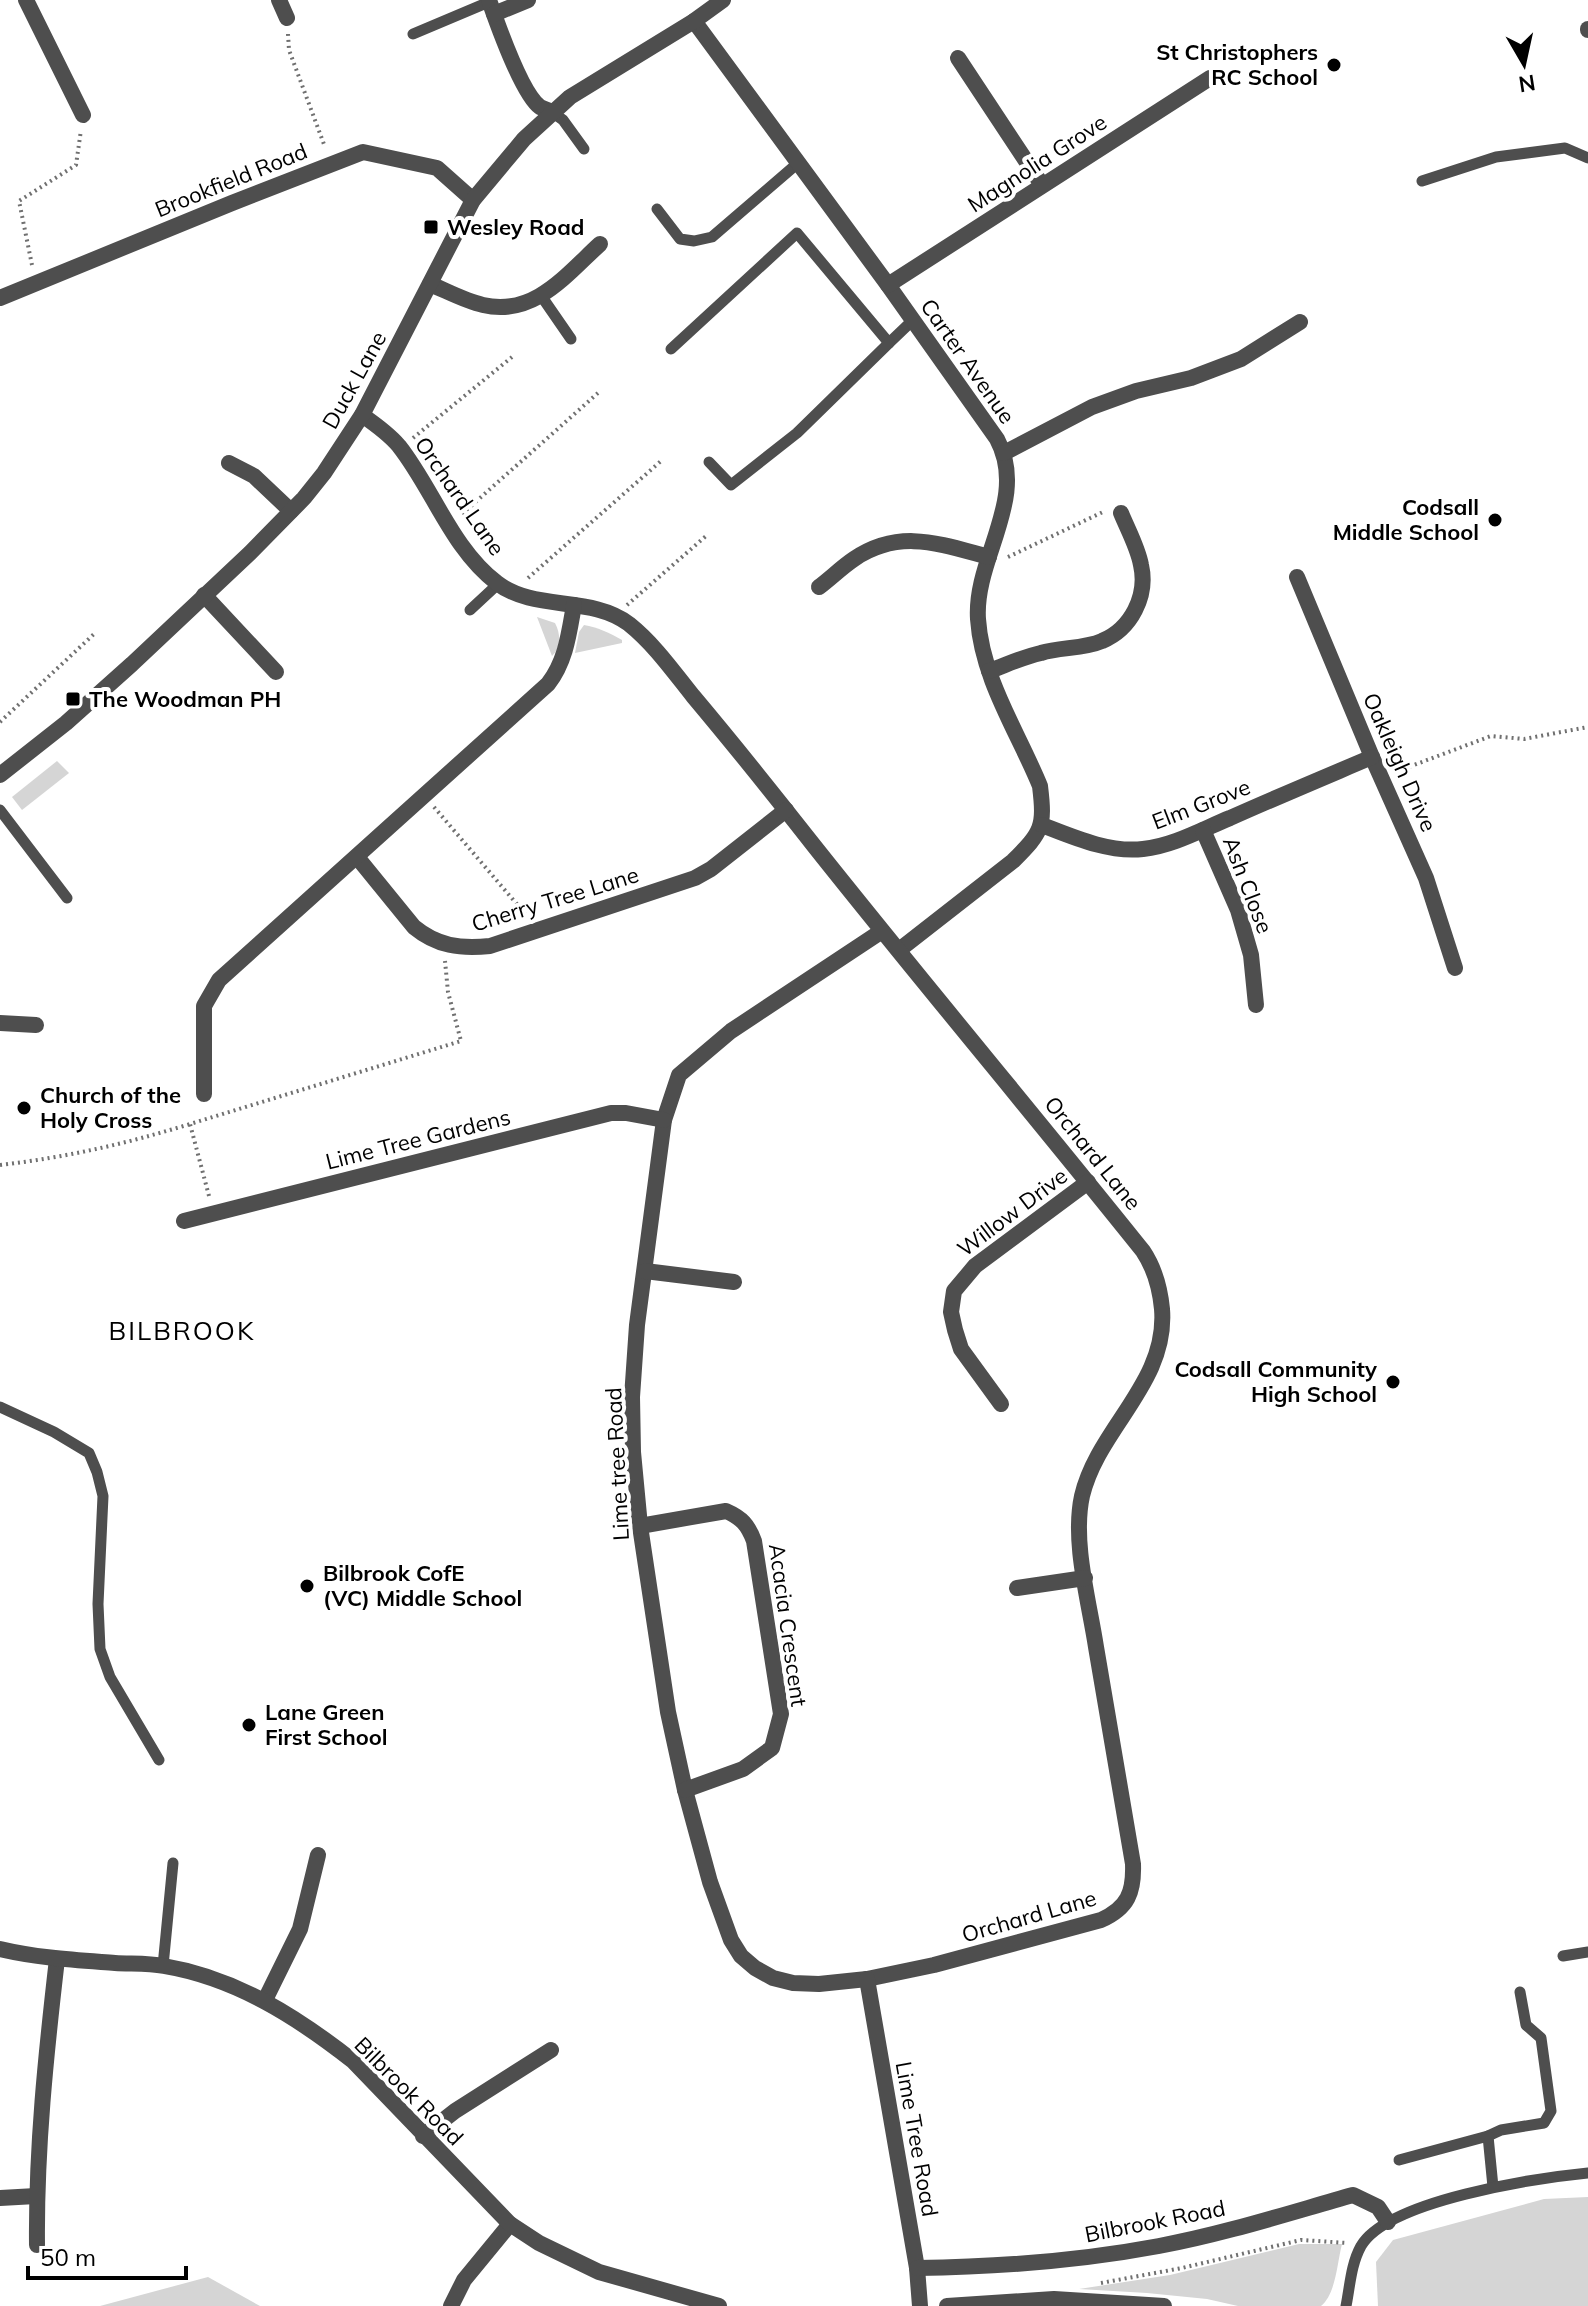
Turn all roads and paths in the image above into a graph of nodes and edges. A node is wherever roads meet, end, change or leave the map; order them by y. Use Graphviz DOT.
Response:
graph roads {
  1 [pos="26,0"];
  2 [pos="279,0"];
  3 [pos="528,0"];
  4 [pos="723,0"];
  5 [pos="491,5"];
  6 [pos="287,18"];
  7 [pos="694,21"];
  8 [pos="413,34"];
  9 [pos="958,58"];
  10 [pos="1210,78"];
  11 [pos="552,112"];
  12 [pos="83,115"];
  13 [pos="584,149"];
  14 [pos="1588,158"];
  15 [pos="798,163"];
  16 [pos="331,164"];
  17 [pos="1422,181"];
  18 [pos="1042,185"];
  19 [pos="473,200"];
  20 [pos="657,209"];
  21 [pos="600,244"];
  22 [pos="36,283"];
  23 [pos="430,284"];
  24 [pos="888,285"];
  25 [pos="542,297"];
  26 [pos="0,298"];
  27 [pos="912,321"];
  28 [pos="1300,322"];
  29 [pos="571,339"];
  30 [pos="889,343"];
  31 [pos="671,349"];
  32 [pos="512,357"];
  33 [pos="598,393"];
  34 [pos="362,415"];
  35 [pos="411,439"];
  36 [pos="1004,453"];
  37 [pos="661,461"];
  38 [pos="709,462"];
  39 [pos="229,463"];
  40 [pos="291,511"];
  41 [pos="1121,513"];
  42 [pos="461,515"];
  43 [pos="706,536"];
  44 [pos="989,557"];
  45 [pos="1297,577"];
  46 [pos="523,582"];
  47 [pos="498,584"];
  48 [pos="819,587"];
  49 [pos="204,595"];
  50 [pos="574,605"];
  51 [pos="625,607"];
  52 [pos="470,610"];
  53 [pos="94,634"];
  54 [pos="989,671"];
  55 [pos="276,672"];
  56 [pos="0,722"];
  57 [pos="1588,727"];
  58 [pos="1372,757"];
  59 [pos="1394,772"];
  60 [pos="0,775"];
  61 [pos="433,805"];
  62 [pos="0,810"];
  63 [pos="786,810"];
  64 [pos="1042,825"];
  65 [pos="1203,830"];
  66 [pos="357,857"];
  67 [pos="67,898"];
  68 [pos="531,921"];
  69 [pos="882,931"];
  70 [pos="444,945"];
  71 [pos="899,950"];
  72 [pos="1455,968"];
  73 [pos="1256,1005"];
  74 [pos="0,1023"];
  75 [pos="36,1025"];
  76 [pos="204,1094"];
  77 [pos="664,1120"];
  78 [pos="190,1124"];
  79 [pos="0,1165"];
  80 [pos="1088,1182"];
  81 [pos="214,1213"];
  82 [pos="184,1221"];
  83 [pos="645,1271"];
  84 [pos="734,1282"];
  85 [pos="1001,1404"];
  86 [pos="0,1407"];
  87 [pos="640,1526"];
  88 [pos="1085,1578"];
  89 [pos="1017,1588"];
  90 [pos="159,1760"];
  91 [pos="685,1790"];
  92 [pos="318,1855"];
  93 [pos="173,1863"];
  94 [pos="0,1949"];
  95 [pos="1588,1952"];
  96 [pos="1563,1956"];
  97 [pos="57,1959"];
  98 [pos="163,1966"];
  99 [pos="867,1979"];
  100 [pos="1520,1992"];
  101 [pos="265,2000"];
  102 [pos="551,2050"];
  103 [pos="423,2136"];
  104 [pos="1488,2136"];
  105 [pos="1399,2160"];
  106 [pos="1588,2173"];
  107 [pos="1493,2187"];
  108 [pos="36,2196"];
  109 [pos="0,2198"];
  110 [pos="1388,2222"];
  111 [pos="510,2224"];
  112 [pos="1362,2244"];
  113 [pos="37,2245"];
  114 [pos="917,2268"];
  115 [pos="1098,2283"];
  116 [pos="451,2306"];
  117 [pos="719,2306"];
  118 [pos="920,2306"];
  119 [pos="947,2306"];
  120 [pos="1164,2306"];
  121 [pos="1346,2306"];
  1 -- 12 [label="street"];
  2 -- 6 [label="street"];
  3 -- 5 [label="street"];
  4 -- 7 [label="street, Duck Lane"];
  5 -- 8 [label="lane"];
  5 -- 11 [label="street"];
  6 -- 16 [label="path"];
  7 -- 11 [label="street, Duck Lane"];
  7 -- 15 [label="street, Carter Avenue"];
  9 -- 18 [label="street"];
  10 -- 18 [label="street, Magnolia Grove"];
  11 -- 13 [label="lane"];
  11 -- 19 [label="street, Duck Lane"];
  12 -- 22 [label="path"];
  14 -- 17 [label="lane"];
  15 -- 20 [label="lane"];
  15 -- 24 [label="street, Carter Avenue"];
  16 -- 19 [label="street, Brookfield Road"];
  16 -- 22 [label="street, Brookfield Road"];
  18 -- 24 [label="street, Magnolia Grove"];
  19 -- 23 [label="street, Duck Lane"];
  21 -- 25 [label="street"];
  22 -- 26 [label="street, Brookfield Road"];
  23 -- 25 [label="street"];
  23 -- 34 [label="street, Duck Lane"];
  24 -- 27 [label="street, Carter Avenue"];
  25 -- 29 [label="lane"];
  27 -- 30 [label="lane"];
  27 -- 36 [label="street, Carter Avenue"];
  28 -- 36 [label="street"];
  30 -- 31 [label="lane"];
  30 -- 38 [label="lane"];
  32 -- 35 [label="path"];
  33 -- 42 [label="path"];
  34 -- 40 [label="street, Duck Lane"];
  34 -- 47 [label="street, Orchard Lane"];
  36 -- 44 [label="street, Carter Avenue"];
  37 -- 46 [label="path"];
  39 -- 40 [label="street"];
  40 -- 49 [label="street, Duck Lane"];
  41 -- 44 [label="path"];
  41 -- 54 [label="street"];
  43 -- 51 [label="path"];
  44 -- 48 [label="street"];
  44 -- 54 [label="street, Carter Avenue"];
  45 -- 58 [label="street, Oakleigh Drive"];
  47 -- 50 [label="street, Orchard Lane"];
  47 -- 52 [label="lane"];
  49 -- 55 [label="street"];
  49 -- 60 [label="street, Duck Lane"];
  50 -- 63 [label="street, Orchard Lane"];
  50 -- 66 [label="street"];
  53 -- 56 [label="path"];
  54 -- 64 [label="street, Carter Avenue"];
  57 -- 59 [label="path"];
  58 -- 65 [label="street, Elm Grove"];
  58 -- 72 [label="street, Oakleigh Drive"];
  61 -- 68 [label="path"];
  62 -- 67 [label="lane"];
  63 -- 69 [label="street, Orchard Lane"];
  63 -- 70 [label="street, Cherry Tree Lane"];
  64 -- 65 [label="street, Elm Grove"];
  64 -- 71 [label="street"];
  65 -- 73 [label="street, Ash Close"];
  66 -- 70 [label="street"];
  66 -- 76 [label="street"];
  69 -- 71 [label="street, Orchard Lane"];
  69 -- 77 [label="street, Lime tree Road"];
  70 -- 78 [label="path"];
  71 -- 80 [label="street, Orchard Lane"];
  74 -- 75 [label="street"];
  77 -- 81 [label="street, Lime Tree Gardens"];
  77 -- 83 [label="street, Lime tree Road"];
  78 -- 79 [label="path"];
  78 -- 81 [label="path"];
  80 -- 85 [label="street, Willow Drive"];
  80 -- 88 [label="street, Orchard Lane"];
  81 -- 82 [label="street, Lime Tree Gardens"];
  83 -- 84 [label="street"];
  83 -- 87 [label="street, Lime tree Road"];
  86 -- 90 [label="lane"];
  87 -- 91 [label="street, Lime tree Road"];
  87 -- 91 [label="street, Acacia Crescent"];
  88 -- 89 [label="street"];
  88 -- 99 [label="street, Orchard Lane"];
  91 -- 99 [label="street, Lime tree Road"];
  92 -- 101 [label="street"];
  93 -- 98 [label="lane"];
  94 -- 97 [label="street, Bilbrook Road"];
  95 -- 96 [label="lane"];
  97 -- 98 [label="street, Bilbrook Road"];
  97 -- 108 [label="street"];
  98 -- 101 [label="street, Bilbrook Road"];
  99 -- 114 [label="street, Lime Tree Road"];
  100 -- 104 [label="lane"];
  101 -- 103 [label="street, Bilbrook Road"];
  102 -- 103 [label="street"];
  103 -- 111 [label="street, Bilbrook Road"];
  104 -- 105 [label="lane"];
  104 -- 107 [label="lane"];
  106 -- 107 [label="lane"];
  107 -- 110 [label="lane"];
  108 -- 109 [label="street"];
  108 -- 113 [label="street"];
  110 -- 112 [label="lane"];
  110 -- 114 [label="street, Bilbrook Road"];
  111 -- 116 [label="street"];
  111 -- 117 [label="street, Bilbrook Road"];
  112 -- 115 [label="path"];
  112 -- 121 [label="lane"];
  114 -- 118 [label="street, Lime Tree Road"];
  119 -- 120 [label="street"];
}
